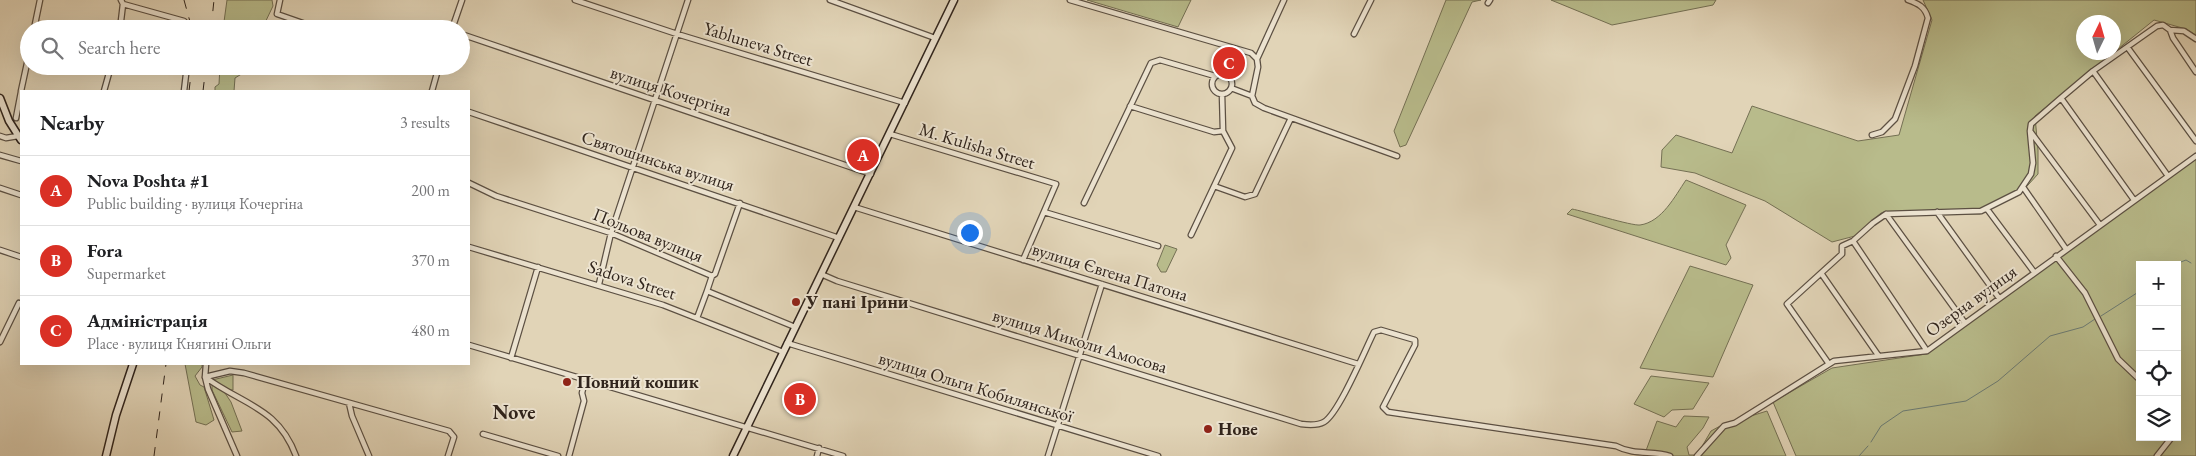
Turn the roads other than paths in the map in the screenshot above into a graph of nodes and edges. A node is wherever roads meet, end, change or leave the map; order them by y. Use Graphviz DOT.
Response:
graph roads {
  1 [pos="40,0"];
  2 [pos="280,0"];
  3 [pos="462,0"];
  4 [pos="575,0"];
  5 [pos="688,0"];
  6 [pos="830,0"];
  7 [pos="954,0"];
  8 [pos="1070,0"];
  9 [pos="1284,0"];
  10 [pos="1370,0"];
  11 [pos="1908,0"];
  12 [pos="122,2"];
  13 [pos="36,20"];
  14 [pos="121,20"];
  15 [pos="181,20"];
  16 [pos="294,20"];
  17 [pos="455,20"];
  18 [pos="2170,30"];
  19 [pos="677,34"];
  20 [pos="1354,34"];
  21 [pos="470,37"];
  22 [pos="935,38"];
  23 [pos="2196,38"];
  24 [pos="2128,48"];
  25 [pos="1257,59"];
  26 [pos="2093,70"];
  27 [pos="2196,72"];
  28 [pos="25,75"];
  29 [pos="108,75"];
  30 [pos="186,75"];
  31 [pos="437,75"];
  32 [pos="1215,76"];
  33 [pos="1231,88"];
  34 [pos="21,90"];
  35 [pos="104,90"];
  36 [pos="184,90"];
  37 [pos="432,90"];
  38 [pos="1222,94"];
  39 [pos="1252,96"];
  40 [pos="0,98"];
  41 [pos="2061,98"];
  42 [pos="656,101"];
  43 [pos="905,103"];
  44 [pos="20,106"];
  45 [pos="1130,106"];
  46 [pos="470,112"];
  47 [pos="1291,118"];
  48 [pos="19,119"];
  49 [pos="9,121"];
  50 [pos="2030,131"];
  51 [pos="1224,132"];
  52 [pos="890,134"];
  53 [pos="1872,135"];
  54 [pos="0,136"];
  55 [pos="20,138"];
  56 [pos="2196,141"];
  57 [pos="0,155"];
  58 [pos="1398,156"];
  59 [pos="2196,156"];
  60 [pos="20,161"];
  61 [pos="633,167"];
  62 [pos="871,174"];
  63 [pos="2168,176"];
  64 [pos="470,184"];
  65 [pos="1214,186"];
  66 [pos="2022,187"];
  67 [pos="0,188"];
  68 [pos="20,194"];
  69 [pos="2134,200"];
  70 [pos="740,203"];
  71 [pos="1084,203"];
  72 [pos="854,207"];
  73 [pos="1987,209"];
  74 [pos="1044,212"];
  75 [pos="1937,212"];
  76 [pos="1886,214"];
  77 [pos="2100,225"];
  78 [pos="611,233"];
  79 [pos="1191,235"];
  80 [pos="839,238"];
  81 [pos="1853,241"];
  82 [pos="1158,246"];
  83 [pos="470,247"];
  84 [pos="2066,249"];
  85 [pos="0,250"];
  86 [pos="2056,256"];
  87 [pos="20,257"];
  88 [pos="1023,260"];
  89 [pos="538,267"];
  90 [pos="2034,272"];
  91 [pos="1821,273"];
  92 [pos="821,274"];
  93 [pos="712,276"];
  94 [pos="599,284"];
  95 [pos="1102,284"];
  96 [pos="707,291"];
  97 [pos="1998,298"];
  98 [pos="19,303"];
  99 [pos="697,318"];
  100 [pos="1965,323"];
  101 [pos="795,327"];
  102 [pos="0,342"];
  103 [pos="787,343"];
  104 [pos="470,345"];
  105 [pos="1927,351"];
  106 [pos="782,352"];
  107 [pos="1079,355"];
  108 [pos="1878,355"];
  109 [pos="511,358"];
  110 [pos="1358,364"];
  111 [pos="1829,364"];
  112 [pos="133,365"];
  113 [pos="206,365"];
  114 [pos="2136,376"];
  115 [pos="205,377"];
  116 [pos="586,380"];
  117 [pos="349,403"];
  118 [pos="746,426"];
  119 [pos="1057,426"];
  120 [pos="483,434"];
  121 [pos="2169,441"];
  122 [pos="819,448"];
  123 [pos="106,456"];
  124 [pos="237,456"];
  125 [pos="296,456"];
  126 [pos="369,456"];
  127 [pos="448,456"];
  128 [pos="558,456"];
  129 [pos="569,456"];
  130 [pos="733,456"];
  131 [pos="817,456"];
  132 [pos="843,456"];
  133 [pos="1048,456"];
  134 [pos="1158,456"];
  135 [pos="1670,456"];
  136 [pos="1697,456"];
  137 [pos="2157,456"];
  1 -- 13 [label="street"];
  2 -- 16 [label="street"];
  3 -- 17 [label="street"];
  4 -- 19 [label="street, Yabluneva Street"];
  5 -- 19 [label="street"];
  6 -- 22 [label="street"];
  7 -- 22 [label="street"];
  8 -- 25 [label="street"];
  9 -- 25 [label="street"];
  10 -- 20 [label="street"];
  11 -- 53 [label="street"];
  12 -- 14 [label="street"];
  12 -- 15 [label="street"];
  18 -- 23 [label="street"];
  18 -- 24 [label="street"];
  18 -- 27 [label="street"];
  19 -- 42 [label="street"];
  19 -- 43 [label="street, Yabluneva Street"];
  21 -- 42 [label="street, вулиця Кочергіна"];
  22 -- 43 [label="street"];
  24 -- 26 [label="street"];
  24 -- 56 [label="street"];
  25 -- 39 [label="street"];
  26 -- 41 [label="street"];
  26 -- 63 [label="street"];
  28 -- 34 [label="street"];
  29 -- 35 [label="street"];
  30 -- 36 [label="street"];
  31 -- 37 [label="street"];
  32 -- 33 [label="street"];
  32 -- 38 [label="street"];
  32 -- 45 [label="street"];
  33 -- 38 [label="street"];
  33 -- 39 [label="street"];
  38 -- 51 [label="street"];
  39 -- 47 [label="street"];
  40 -- 49 [label="street"];
  41 -- 50 [label="street"];
  41 -- 69 [label="street"];
  42 -- 61 [label="street"];
  42 -- 62 [label="street, вулиця Кочергіна"];
  43 -- 52 [label="street"];
  44 -- 48 [label="street"];
  45 -- 51 [label="street"];
  45 -- 71 [label="street"];
  46 -- 61 [label="street, Святошинська вулиця"];
  47 -- 58 [label="street"];
  47 -- 65 [label="street"];
  48 -- 49 [label="street"];
  49 -- 55 [label="street"];
  50 -- 66 [label="street"];
  50 -- 77 [label="street"];
  51 -- 65 [label="street"];
  52 -- 62 [label="street"];
  52 -- 74 [label="street, M. Kulisha Street"];
  54 -- 55 [label="street"];
  57 -- 60 [label="street"];
  59 -- 63 [label="street, Озерна вулиця"];
  61 -- 70 [label="street, Святошинська вулиця"];
  61 -- 78 [label="street"];
  62 -- 72 [label="street"];
  63 -- 69 [label="street, Озерна вулиця"];
  64 -- 78 [label="street, Польова вулиця"];
  65 -- 79 [label="street"];
  66 -- 73 [label="street"];
  66 -- 84 [label="street"];
  67 -- 68 [label="street"];
  69 -- 77 [label="street, Озерна вулиця"];
  70 -- 80 [label="street, Святошинська вулиця"];
  70 -- 93 [label="street"];
  72 -- 80 [label="street"];
  72 -- 88 [label="street, вулиця Євгена Патона"];
  73 -- 75 [label="street"];
  73 -- 90 [label="street"];
  74 -- 82 [label="street"];
  74 -- 88 [label="street"];
  75 -- 76 [label="street"];
  75 -- 97 [label="street"];
  76 -- 81 [label="street"];
  76 -- 100 [label="street"];
  77 -- 84 [label="street, Озерна вулиця"];
  78 -- 93 [label="street, Польова вулиця"];
  78 -- 94 [label="street"];
  80 -- 92 [label="street"];
  81 -- 91 [label="street"];
  81 -- 105 [label="street"];
  83 -- 89 [label="street, Sadova Street"];
  84 -- 86 [label="street, Озерна вулиця"];
  85 -- 87 [label="street"];
  86 -- 90 [label="street, Озерна вулиця"];
  86 -- 114 [label="street"];
  88 -- 95 [label="street, вулиця Євгена Патона"];
  89 -- 94 [label="street, Sadova Street"];
  89 -- 109 [label="street"];
  90 -- 97 [label="street, Озерна вулиця"];
  91 -- 108 [label="street"];
  91 -- 111 [label="street"];
  92 -- 101 [label="street"];
  92 -- 107 [label="street, вулиця Миколи Амосова"];
  93 -- 96 [label="street, Польова вулиця"];
  94 -- 99 [label="street, Sadova Street"];
  95 -- 107 [label="street"];
  95 -- 110 [label="street, вулиця Євгена Патона"];
  96 -- 99 [label="street"];
  96 -- 101 [label="street, Польова вулиця"];
  97 -- 100 [label="street, Озерна вулиця"];
  98 -- 102 [label="street"];
  99 -- 106 [label="street, Sadova Street"];
  100 -- 105 [label="street, Озерна вулиця"];
  101 -- 103 [label="street"];
  103 -- 106 [label="street"];
  103 -- 119 [label="street, вулиця Ольги Кобилянської"];
  104 -- 109 [label="street"];
  105 -- 108 [label="street, Озерна вулиця"];
  106 -- 118 [label="street"];
  107 -- 110 [label="street, вулиця Миколи Амосова"];
  107 -- 119 [label="street"];
  108 -- 111 [label="street, Озерна вулиця"];
  109 -- 116 [label="street"];
  110 -- 135 [label="street"];
  111 -- 136 [label="street, Озерна вулиця"];
  112 -- 123 [label="street"];
  113 -- 115 [label="street"];
  115 -- 117 [label="street"];
  115 -- 124 [label="street"];
  115 -- 125 [label="street"];
  116 -- 118 [label="street"];
  116 -- 129 [label="street"];
  117 -- 126 [label="street"];
  117 -- 127 [label="street"];
  118 -- 122 [label="street"];
  118 -- 130 [label="street"];
  119 -- 133 [label="street"];
  119 -- 134 [label="street, вулиця Ольги Кобилянської"];
  120 -- 128 [label="street"];
  121 -- 137 [label="street"];
  122 -- 131 [label="street"];
  122 -- 132 [label="street"];
}
